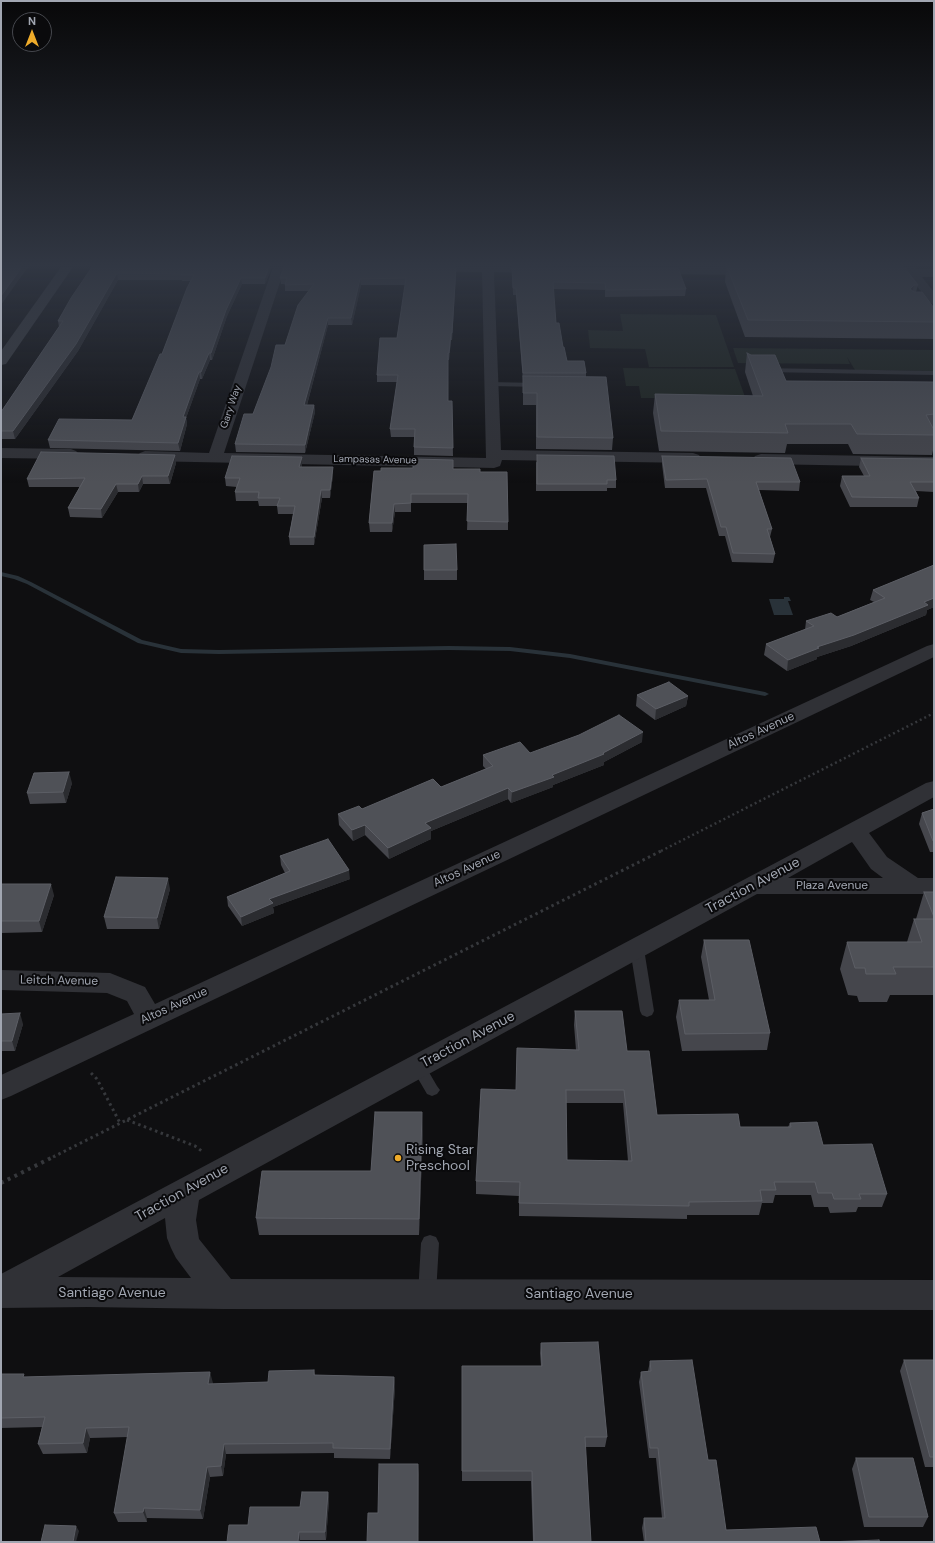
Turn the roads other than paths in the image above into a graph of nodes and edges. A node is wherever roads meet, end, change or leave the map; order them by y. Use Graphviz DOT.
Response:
graph roads {
  1 [pos="16,339"];
  2 [pos="255,339"];
  3 [pos="490,339"];
  4 [pos="1,361"];
  5 [pos="759,370"];
  6 [pos="934,373"];
  7 [pos="492,384"];
  8 [pos="546,385"];
  9 [pos="1,453"];
  10 [pos="88,455"];
  11 [pos="128,455"];
  12 [pos="494,455"];
  13 [pos="215,457"];
  14 [pos="706,459"];
  15 [pos="745,459"];
  16 [pos="934,462"];
  17 [pos="934,650"];
  18 [pos="934,788"];
  19 [pos="856,830"];
  20 [pos="751,886"];
  21 [pos="924,886"];
  22 [pos="637,949"];
  23 [pos="1,980"];
  24 [pos="647,1011"];
  25 [pos="150,1018"];
  26 [pos="418,1066"];
  27 [pos="1,1088"];
  28 [pos="432,1090"];
  29 [pos="185,1192"];
  30 [pos="430,1243"];
  31 [pos="1,1292"];
  32 [pos="224,1294"];
  33 [pos="427,1294"];
  34 [pos="934,1295"];
  1 -- 4 [label="main road"];
  2 -- 13 [label="street, Gary Way"];
  3 -- 7 [label="street"];
  5 -- 6 [label="lane"];
  7 -- 8 [label="lane"];
  7 -- 12 [label="street"];
  9 -- 10 [label="street"];
  11 -- 13 [label="street, Lampasas Avenue"];
  12 -- 13 [label="street, Lampasas Avenue"];
  12 -- 14 [label="street"];
  15 -- 16 [label="street"];
  17 -- 25 [label="street, Altos Avenue"];
  18 -- 19 [label="street, Traction Avenue"];
  19 -- 20 [label="street, Traction Avenue"];
  19 -- 21 [label="street, Plaza Avenue"];
  20 -- 21 [label="street, Plaza Avenue"];
  20 -- 22 [label="street, Traction Avenue"];
  22 -- 24 [label="lane"];
  22 -- 26 [label="street, Traction Avenue"];
  23 -- 25 [label="street, Leitch Avenue"];
  25 -- 27 [label="street, Altos Avenue"];
  26 -- 28 [label="lane"];
  26 -- 29 [label="street, Traction Avenue"];
  29 -- 31 [label="street, Traction Avenue"];
  29 -- 32 [label="street"];
  30 -- 33 [label="lane"];
  31 -- 32 [label="street, Santiago Avenue"];
  32 -- 33 [label="street, Santiago Avenue"];
  33 -- 34 [label="street, Santiago Avenue"];
}
